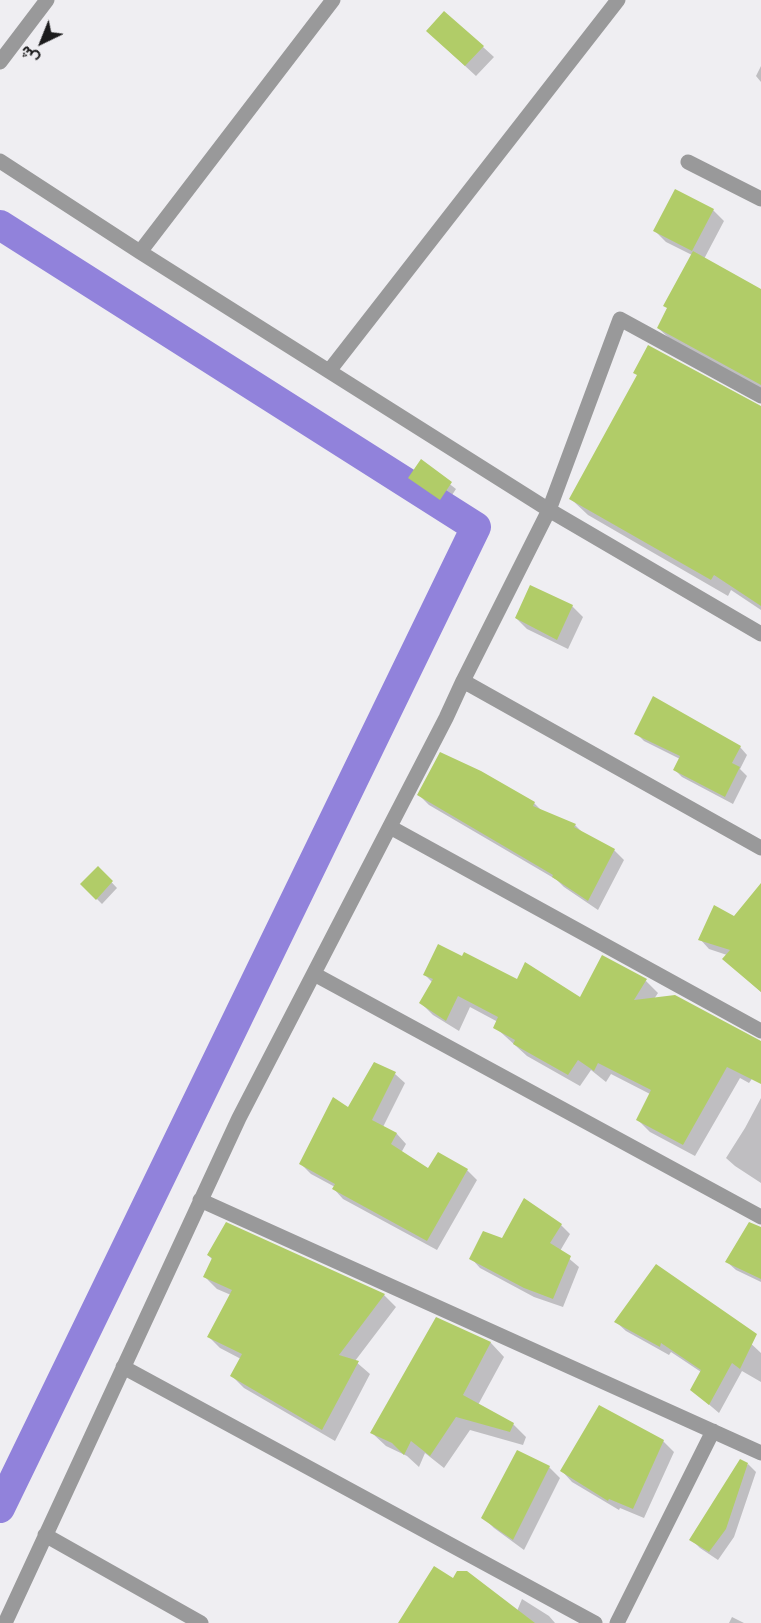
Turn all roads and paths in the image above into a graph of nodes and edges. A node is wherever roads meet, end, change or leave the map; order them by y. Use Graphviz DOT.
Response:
graph roads {
  1 [pos="47,0"];
  2 [pos="333,0"];
  3 [pos="618,0"];
  4 [pos="0,62"];
  5 [pos="0,161"];
  6 [pos="688,162"];
  7 [pos="761,199"];
  8 [pos="140,252"];
  9 [pos="329,371"];
  10 [pos="761,396"];
  11 [pos="549,510"];
  12 [pos="761,634"];
  13 [pos="463,681"];
  14 [pos="390,827"];
  15 [pos="761,848"];
  16 [pos="314,974"];
  17 [pos="761,1031"];
  18 [pos="200,1200"];
  19 [pos="761,1217"];
  20 [pos="123,1367"];
  21 [pos="712,1431"];
  22 [pos="761,1453"];
  23 [pos="45,1535"];
  24 [pos="5,1623"];
  25 [pos="201,1623"];
  26 [pos="595,1623"];
  27 [pos="617,1623"];
  1 -- 4 [label="street"];
  2 -- 8 [label="street"];
  3 -- 9 [label="street"];
  5 -- 8 [label="street"];
  6 -- 7 [label="street"];
  8 -- 9 [label="street"];
  9 -- 11 [label="street"];
  10 -- 11 [label="street"];
  11 -- 12 [label="street"];
  11 -- 13 [label="street"];
  13 -- 14 [label="street"];
  13 -- 15 [label="street"];
  14 -- 16 [label="street"];
  14 -- 17 [label="street"];
  16 -- 18 [label="street"];
  16 -- 19 [label="street"];
  18 -- 20 [label="street"];
  18 -- 21 [label="street"];
  20 -- 23 [label="street"];
  20 -- 26 [label="street"];
  21 -- 22 [label="street"];
  21 -- 27 [label="street"];
  23 -- 24 [label="street"];
  23 -- 25 [label="street"];
}
